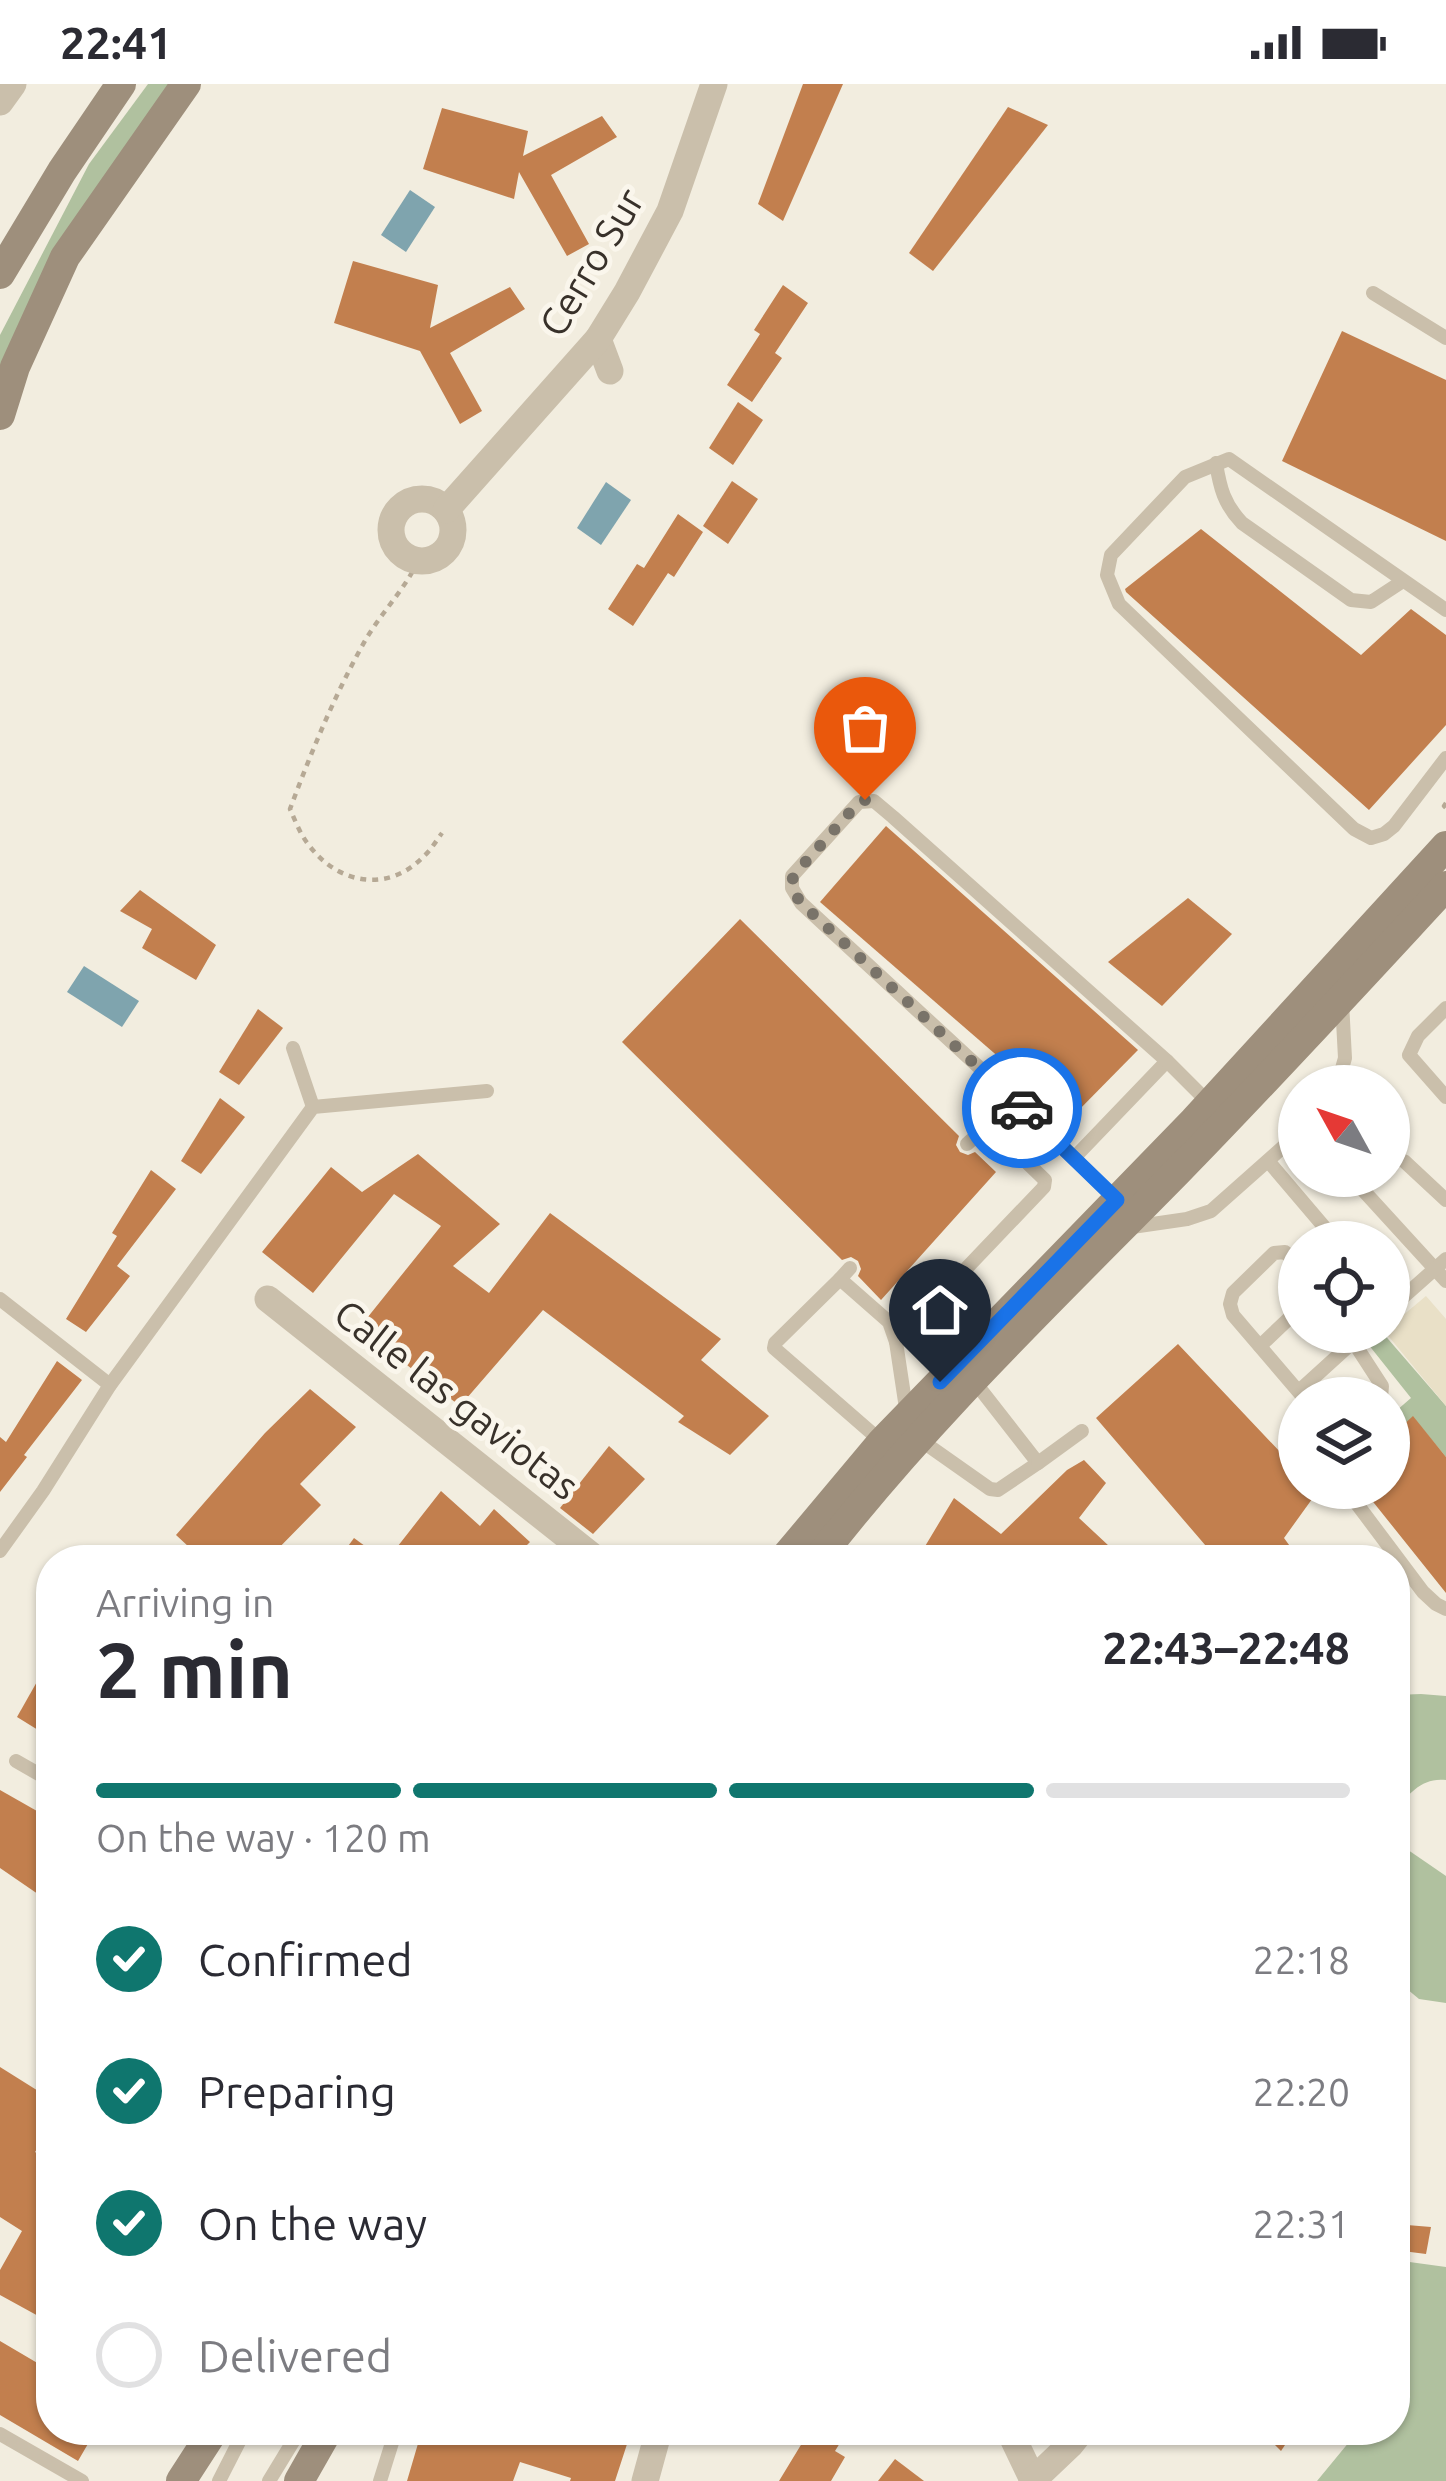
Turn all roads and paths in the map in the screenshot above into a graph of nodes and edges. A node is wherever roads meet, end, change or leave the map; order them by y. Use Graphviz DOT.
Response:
graph roads {
  1 [pos="13,84"];
  2 [pos="121,84"];
  3 [pos="186,84"];
  4 [pos="714,84"];
  5 [pos="0,102"];
  6 [pos="0,274"];
  7 [pos="1373,293"];
  8 [pos="1446,338"];
  9 [pos="598,339"];
  10 [pos="610,370"];
  11 [pos="0,416"];
  12 [pos="1216,463"];
  13 [pos="446,510"];
  14 [pos="418,561"];
  15 [pos="1403,581"];
  16 [pos="1446,610"];
  17 [pos="1446,758"];
  18 [pos="442,833"];
  19 [pos="1446,846"];
  20 [pos="1446,886"];
  21 [pos="1342,997"];
  22 [pos="1446,1008"];
  23 [pos="1434,1020"];
  24 [pos="1446,1035"];
  25 [pos="293,1048"];
  26 [pos="1167,1060"];
  27 [pos="1343,1065"];
  28 [pos="487,1091"];
  29 [pos="1446,1097"];
  30 [pos="1209,1103"];
  31 [pos="313,1107"];
  32 [pos="968,1144"];
  33 [pos="1278,1153"];
  34 [pos="1074,1158"];
  35 [pos="1269,1162"];
  36 [pos="1410,1167"];
  37 [pos="1369,1197"];
  38 [pos="1446,1200"];
  39 [pos="1119,1214"];
  40 [pos="1319,1221"];
  41 [pos="1278,1253"];
  42 [pos="1443,1270"];
  43 [pos="1410,1293"];
  44 [pos="0,1299"];
  45 [pos="268,1299"];
  46 [pos="1278,1329"];
  47 [pos="896,1342"];
  48 [pos="1260,1346"];
  49 [pos="1339,1353"];
  50 [pos="1286,1377"];
  51 [pos="1317,1377"];
  52 [pos="973,1380"];
  53 [pos="110,1385"];
  54 [pos="913,1427"];
  55 [pos="1082,1431"];
  56 [pos="882,1442"];
  57 [pos="1038,1463"];
  58 [pos="1361,1509"];
  59 [pos="578,1545"];
  60 [pos="796,1545"];
  61 [pos="828,1545"];
  62 [pos="1388,1545"];
  63 [pos="0,1551"];
  64 [pos="1410,1575"];
  65 [pos="1446,1610"];
  66 [pos="16,1761"];
  67 [pos="36,1772"];
  68 [pos="0,2434"];
  69 [pos="205,2445"];
  70 [pos="237,2445"];
  71 [pos="291,2445"];
  72 [pos="319,2445"];
  73 [pos="391,2445"];
  74 [pos="655,2445"];
  75 [pos="1016,2445"];
  76 [pos="1070,2445"];
  77 [pos="1032,2480"];
  78 [pos="82,2481"];
  79 [pos="182,2481"];
  80 [pos="219,2481"];
  81 [pos="268,2481"];
  82 [pos="299,2481"];
  83 [pos="380,2481"];
  84 [pos="645,2481"];
  1 -- 5 [label="street"];
  2 -- 6 [label="main road"];
  3 -- 11 [label="main road"];
  4 -- 9 [label="street, Cerro Sur"];
  7 -- 8 [label="lane"];
  9 -- 10 [label="street"];
  9 -- 13 [label="street, Cerro Sur"];
  12 -- 15 [label="lane"];
  12 -- 15 [label="lane"];
  12 -- 17 [label="lane"];
  13 -- 14 [label="street, Cerro Sur"];
  13 -- 14 [label="street"];
  14 -- 18 [label="path"];
  15 -- 16 [label="lane"];
  19 -- 30 [label="main road"];
  20 -- 21 [label="main road"];
  21 -- 27 [label="lane"];
  21 -- 39 [label="main road"];
  22 -- 23 [label="lane"];
  23 -- 24 [label="lane"];
  23 -- 29 [label="lane"];
  25 -- 31 [label="lane"];
  26 -- 30 [label="lane"];
  26 -- 34 [label="lane"];
  26 -- 34 [label="lane"];
  28 -- 31 [label="lane"];
  30 -- 39 [label="main road"];
  31 -- 53 [label="lane"];
  32 -- 47 [label="lane"];
  33 -- 35 [label="lane"];
  34 -- 39 [label="lane"];
  35 -- 39 [label="lane"];
  35 -- 40 [label="lane"];
  36 -- 38 [label="lane"];
  37 -- 42 [label="lane"];
  39 -- 52 [label="main road"];
  39 -- 54 [label="main road"];
  41 -- 48 [label="lane"];
  42 -- 43 [label="lane"];
  44 -- 53 [label="lane"];
  45 -- 59 [label="street, Calle las gaviotas"];
  46 -- 48 [label="lane"];
  47 -- 54 [label="lane"];
  47 -- 56 [label="lane"];
  48 -- 50 [label="lane"];
  49 -- 51 [label="lane"];
  52 -- 54 [label="main road"];
  52 -- 57 [label="lane"];
  53 -- 63 [label="lane"];
  54 -- 56 [label="main road"];
  54 -- 57 [label="lane"];
  54 -- 61 [label="main road"];
  55 -- 57 [label="lane"];
  56 -- 60 [label="main road"];
  58 -- 62 [label="lane"];
  64 -- 65 [label="lane"];
  66 -- 67 [label="lane"];
  68 -- 78 [label="lane"];
  69 -- 79 [label="main road"];
  70 -- 80 [label="lane"];
  71 -- 81 [label="lane"];
  72 -- 82 [label="main road"];
  73 -- 83 [label="lane"];
  74 -- 84 [label="street"];
  75 -- 77 [label="street"];
  76 -- 77 [label="street"];
}
